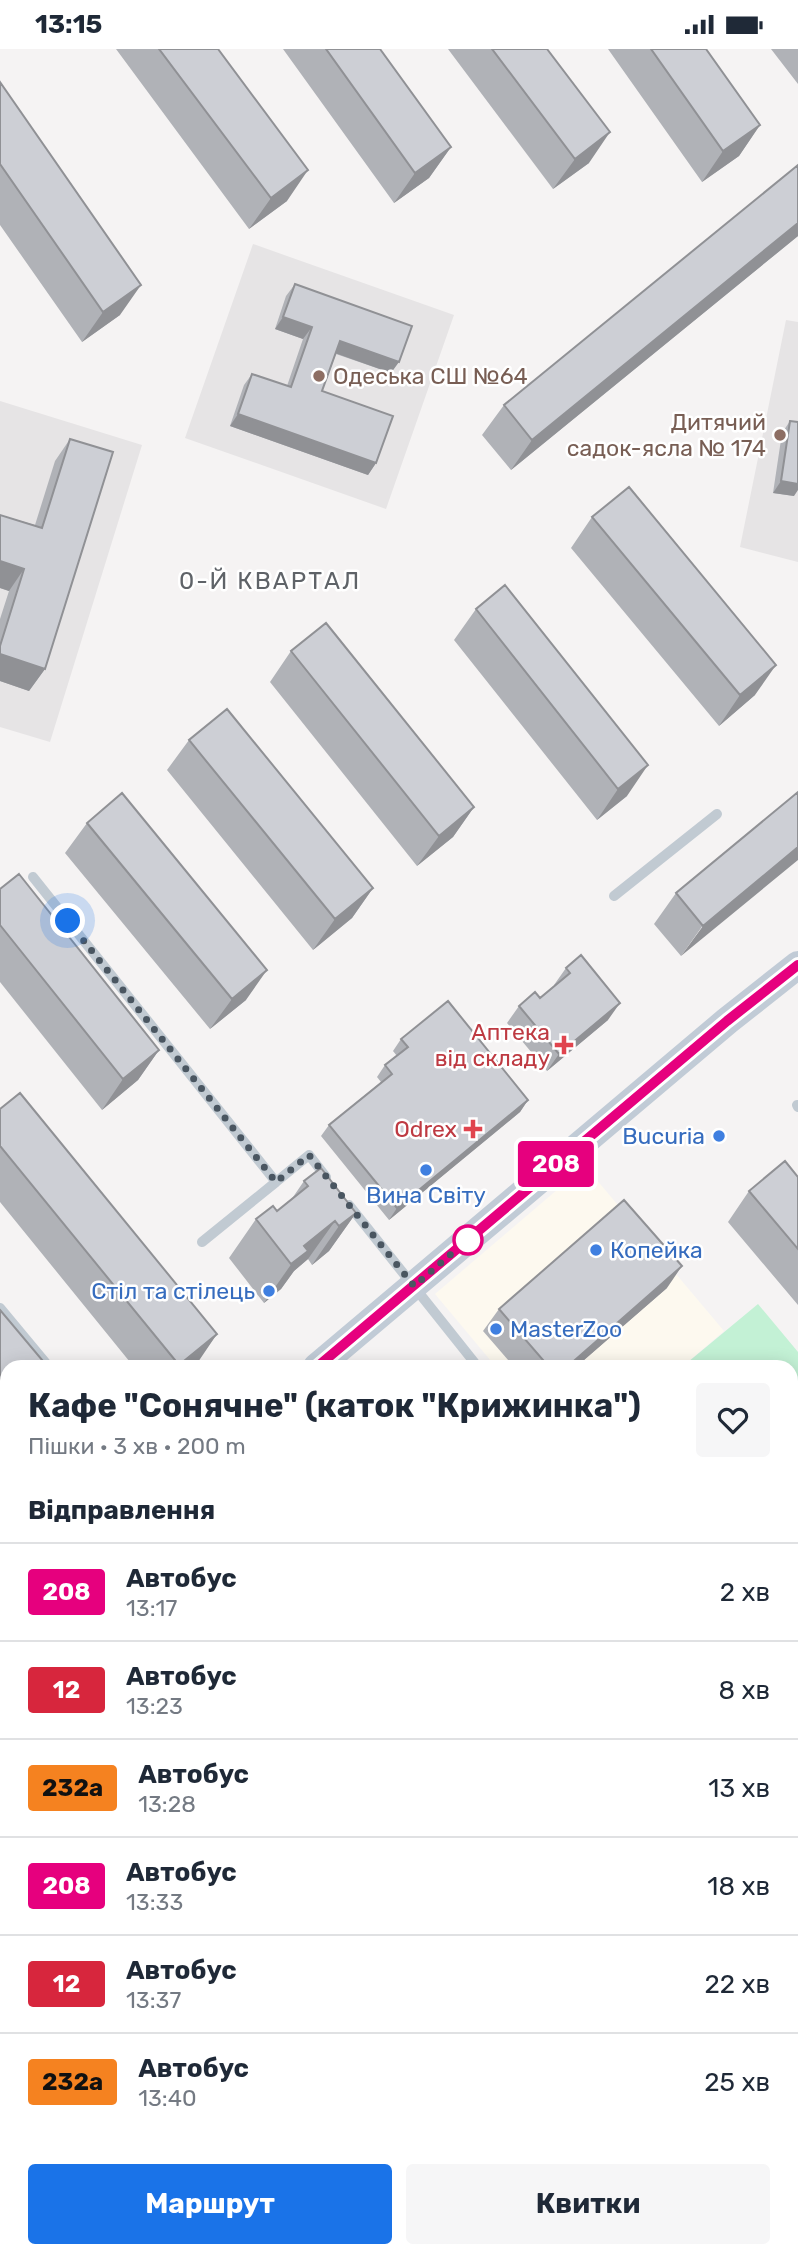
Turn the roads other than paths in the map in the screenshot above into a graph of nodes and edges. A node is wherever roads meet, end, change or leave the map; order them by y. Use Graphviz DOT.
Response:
graph roads {
  1 [pos="716,814"];
  2 [pos="33,877"];
  3 [pos="614,896"];
  4 [pos="798,965"];
  5 [pos="276,1182"];
  6 [pos="335,1188"];
  7 [pos="344,1199"];
  8 [pos="202,1242"];
  9 [pos="414,1286"];
  10 [pos="0,1308"];
  11 [pos="43,1360"];
  12 [pos="325,1360"];
  13 [pos="472,1360"];
  1 -- 3 [label="lane"];
  2 -- 5 [label="lane"];
  4 -- 9 [label="main road"];
  5 -- 6 [label="lane"];
  5 -- 8 [label="lane"];
  7 -- 9 [label="lane"];
  9 -- 12 [label="main road"];
  9 -- 13 [label="lane"];
  10 -- 11 [label="lane"];
}
